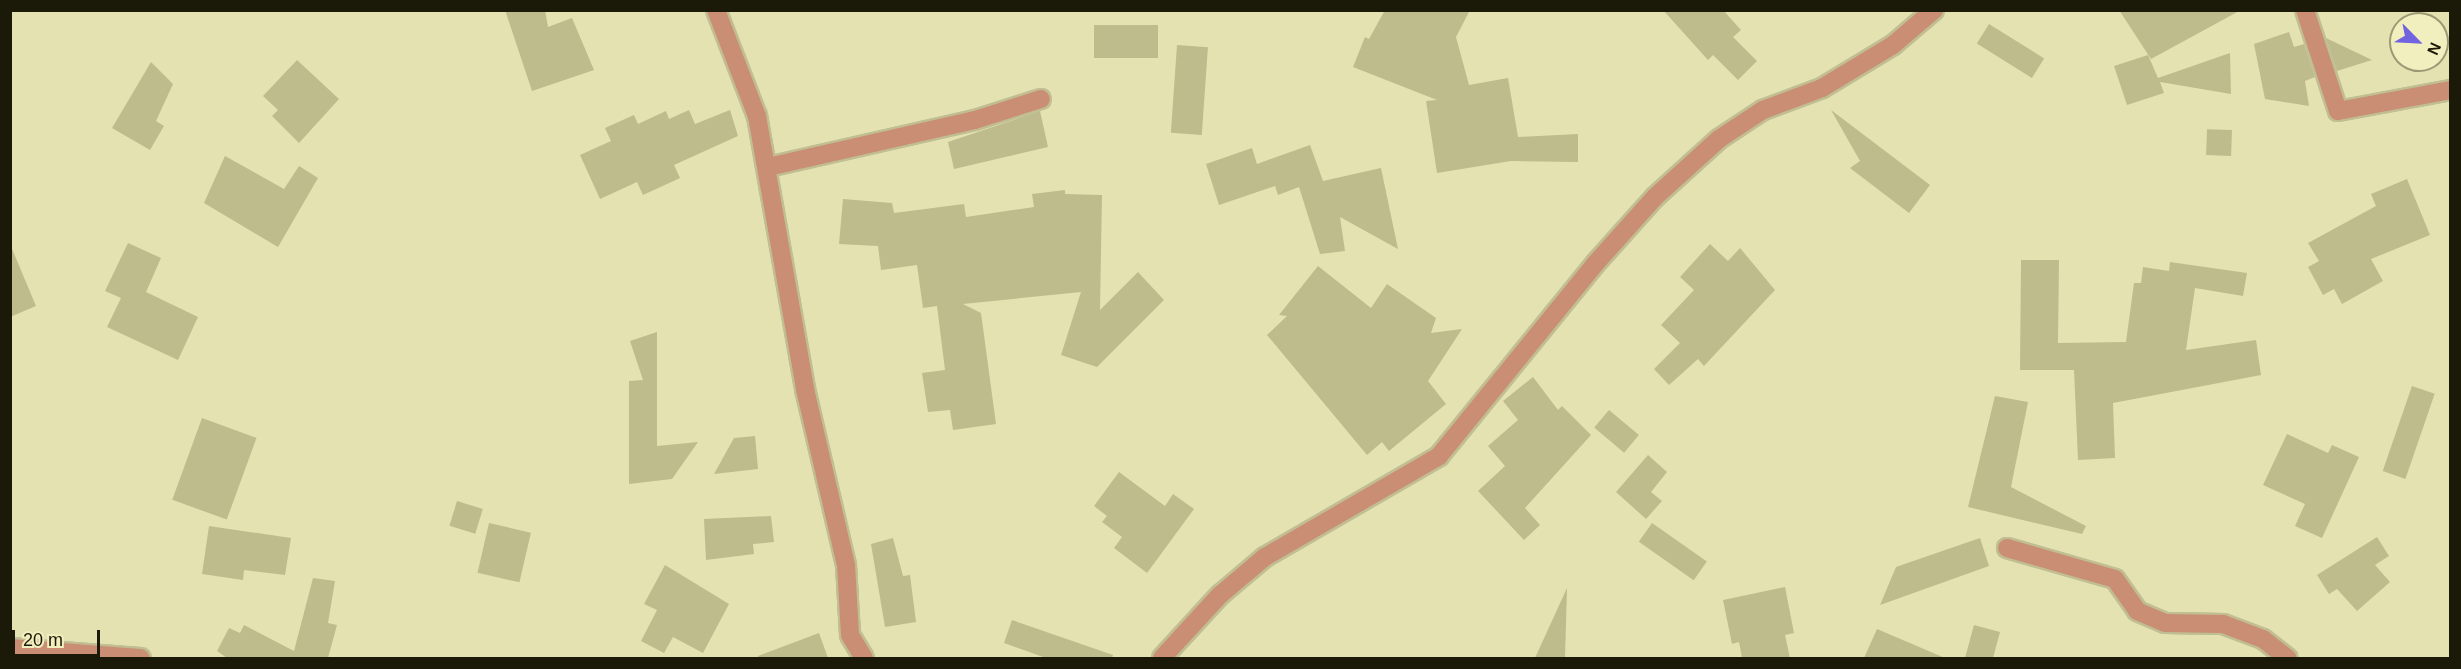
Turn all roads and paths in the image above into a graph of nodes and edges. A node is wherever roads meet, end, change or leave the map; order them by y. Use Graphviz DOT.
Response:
graph roads {
  1 [pos="716,10"];
  2 [pos="1934,10"];
  3 [pos="2305,10"];
  4 [pos="2451,90"];
  5 [pos="1041,99"];
  6 [pos="768,167"];
  7 [pos="2007,548"];
  8 [pos="10,648"];
  9 [pos="141,658"];
  10 [pos="864,658"];
  11 [pos="1162,658"];
  12 [pos="2287,658"];
  1 -- 6 [label="street"];
  2 -- 11 [label="street"];
  3 -- 4 [label="street"];
  5 -- 6 [label="street"];
  6 -- 10 [label="street"];
  7 -- 12 [label="street"];
  8 -- 9 [label="street"];
}
